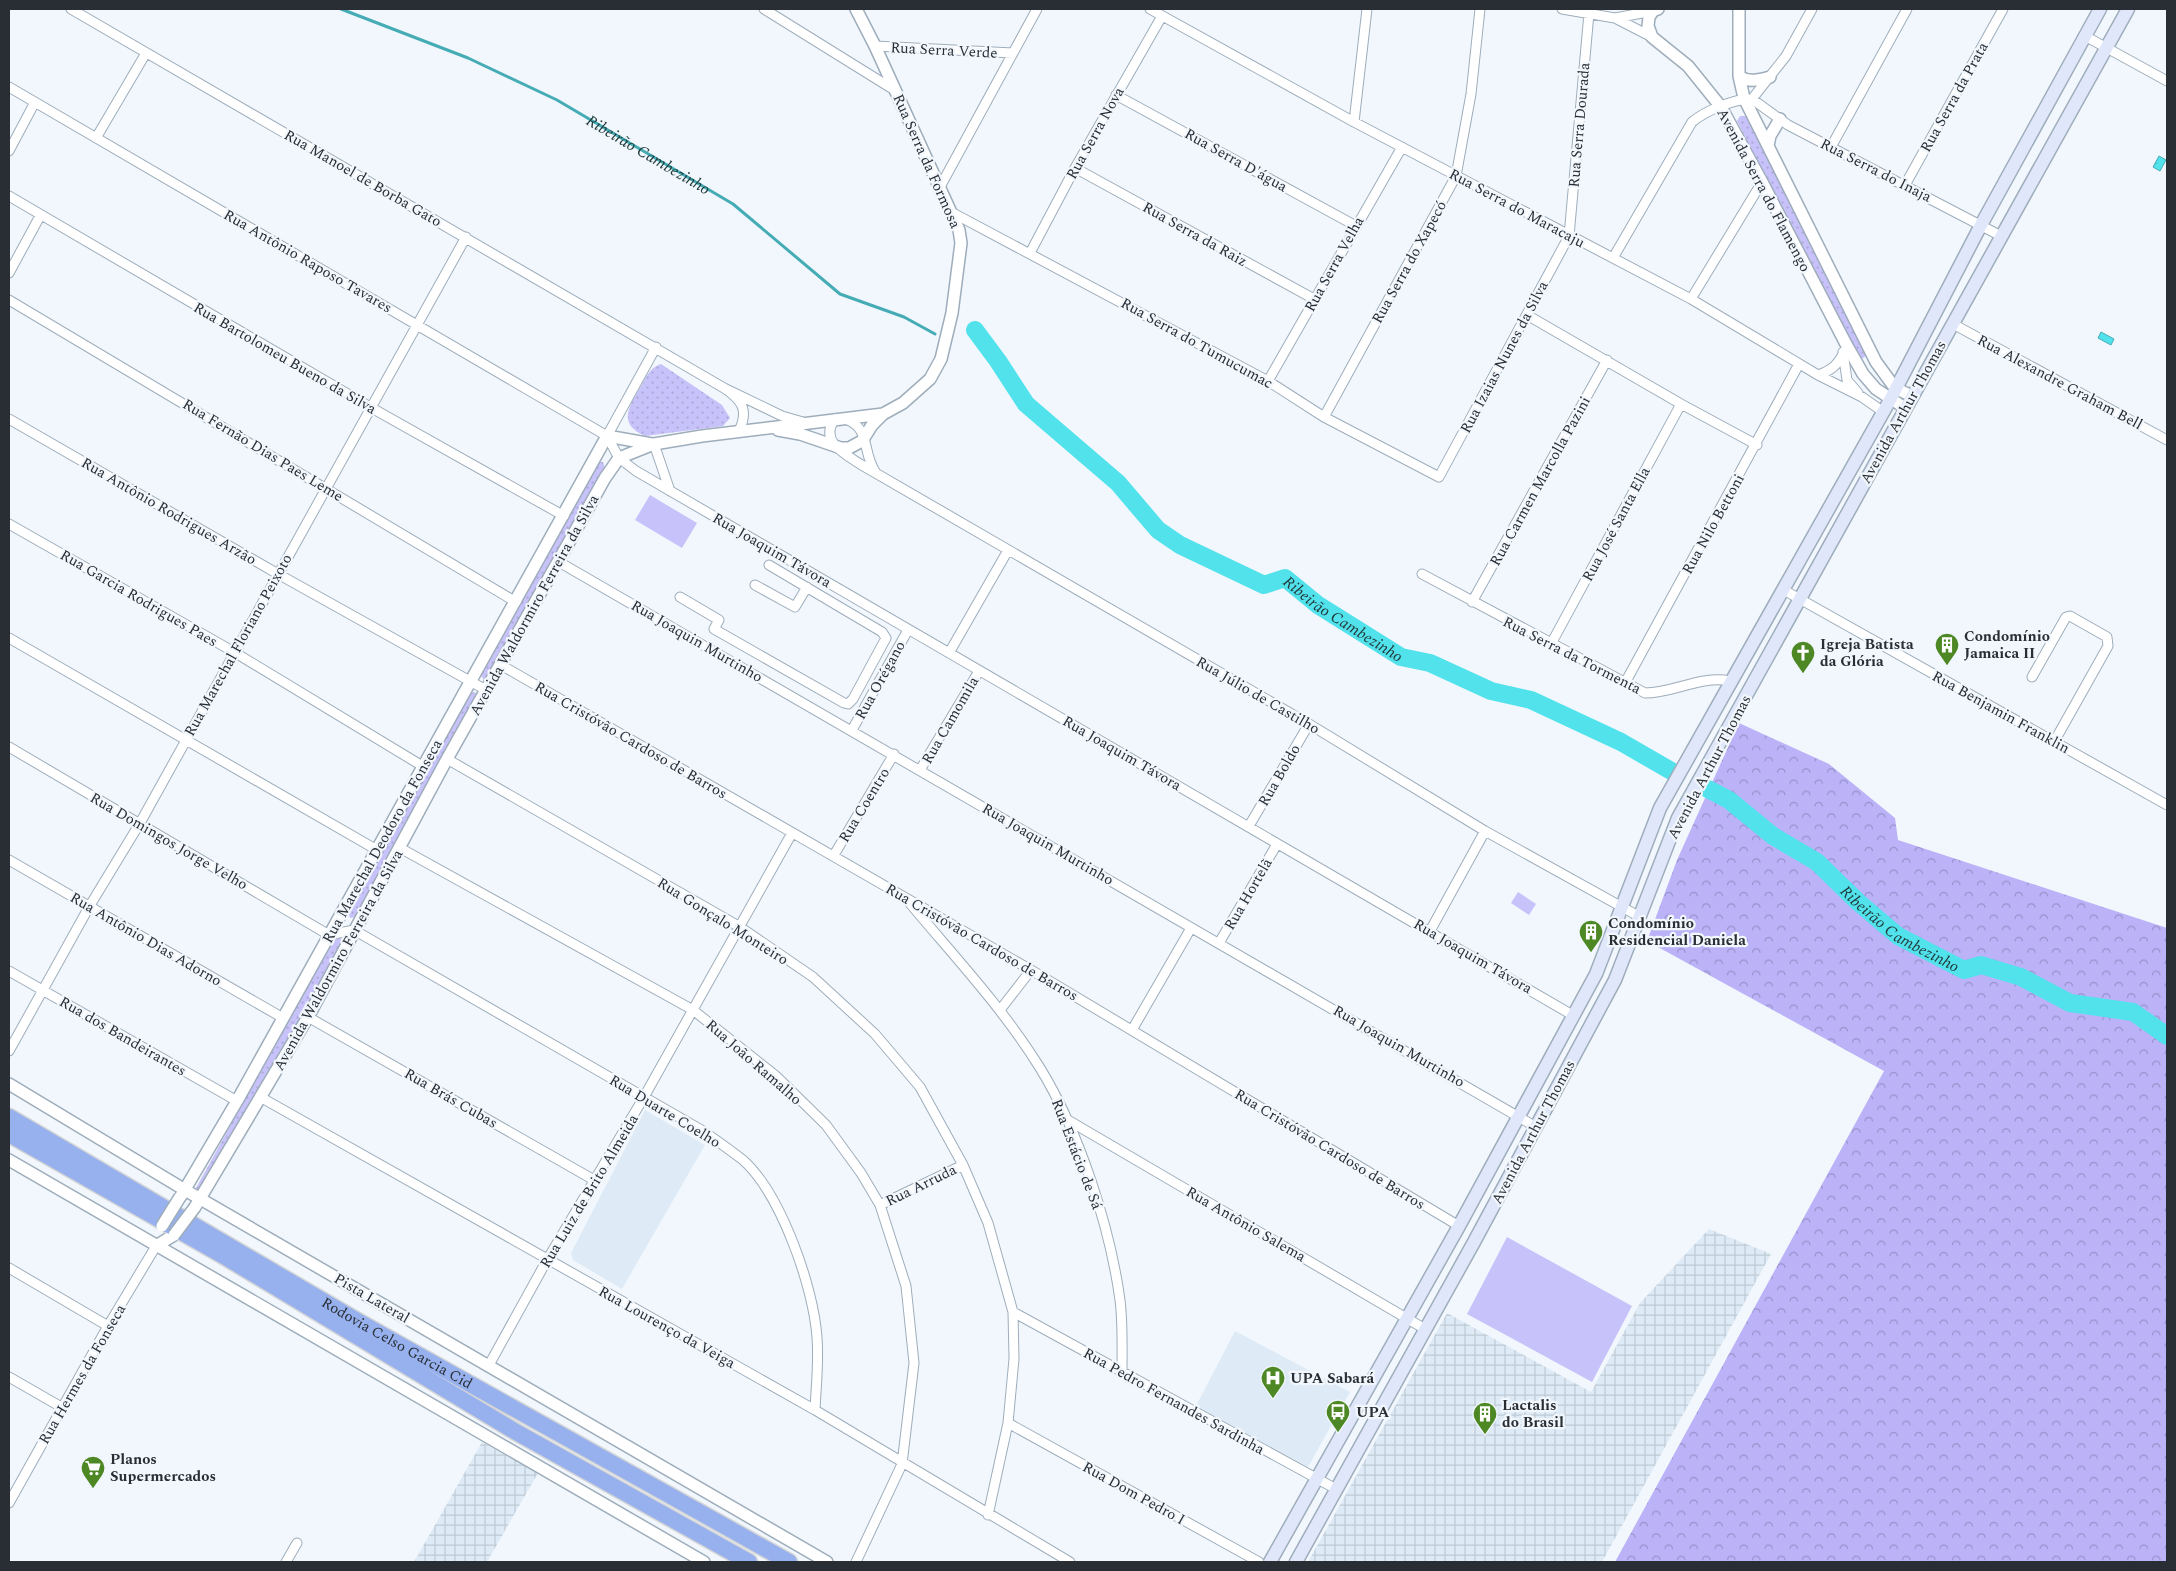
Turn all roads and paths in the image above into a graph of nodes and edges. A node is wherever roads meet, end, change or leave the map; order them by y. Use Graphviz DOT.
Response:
graph roads {
  1 [pos="71,9"];
  2 [pos="764,9"];
  3 [pos="856,9"];
  4 [pos="1037,9"];
  5 [pos="1150,9"];
  6 [pos="1366,9"];
  7 [pos="1480,9"];
  8 [pos="1562,9"];
  9 [pos="1739,9"];
  10 [pos="1812,9"];
  11 [pos="1907,9"];
  12 [pos="2003,9"];
  13 [pos="2100,9"];
  14 [pos="2128,9"];
  15 [pos="1656,10"];
  16 [pos="1589,13"];
  17 [pos="1162,16"];
  18 [pos="1615,18"];
  19 [pos="2085,36"];
  20 [pos="1652,37"];
  21 [pos="875,46"];
  22 [pos="2106,48"];
  23 [pos="146,53"];
  24 [pos="1013,54"];
  25 [pos="1739,76"];
  26 [pos="1770,76"];
  27 [pos="2167,81"];
  28 [pos="9,87"];
  29 [pos="896,91"];
  30 [pos="1116,95"];
  31 [pos="1748,99"];
  32 [pos="35,102"];
  33 [pos="1721,107"];
  34 [pos="1780,119"];
  35 [pos="1354,122"];
  36 [pos="96,138"];
  37 [pos="1768,146"];
  38 [pos="1402,147"];
  39 [pos="1831,147"];
  40 [pos="9,151"];
  41 [pos="1075,168"];
  42 [pos="1456,176"];
  43 [pos="1762,182"];
  44 [pos="1905,185"];
  45 [pos="940,187"];
  46 [pos="9,196"];
  47 [pos="953,213"];
  48 [pos="40,216"];
  49 [pos="1981,225"];
  50 [pos="1356,226"];
  51 [pos="1569,236"];
  52 [pos="2002,236"];
  53 [pos="466,237"];
  54 [pos="1030,253"];
  55 [pos="1613,258"];
  56 [pos="9,273"];
  57 [pos="1314,299"];
  58 [pos="1691,299"];
  59 [pos="9,300"];
  60 [pos="1528,315"];
  61 [pos="416,324"];
  62 [pos="1953,324"];
  63 [pos="656,347"];
  64 [pos="1844,348"];
  65 [pos="1607,360"];
  66 [pos="1799,364"];
  67 [pos="1818,375"];
  68 [pos="1268,382"];
  69 [pos="724,388"];
  70 [pos="1892,394"];
  71 [pos="1912,396"];
  72 [pos="1862,397"];
  73 [pos="1681,404"];
  74 [pos="370,407"];
  75 [pos="1905,408"];
  76 [pos="1882,412"];
  77 [pos="883,414"];
  78 [pos="1324,417"];
  79 [pos="9,418"];
  80 [pos="839,418"];
  81 [pos="806,423"];
  82 [pos="765,428"];
  83 [pos="739,431"];
  84 [pos="607,436"];
  85 [pos="864,438"];
  86 [pos="2167,440"];
  87 [pos="654,444"];
  88 [pos="1756,445"];
  89 [pos="837,447"];
  90 [pos="619,458"];
  91 [pos="876,473"];
  92 [pos="1439,477"];
  93 [pos="326,487"];
  94 [pos="670,491"];
  95 [pos="564,516"];
  96 [pos="9,524"];
  97 [pos="1007,552"];
  98 [pos="559,562"];
  99 [pos="769,565"];
  100 [pos="278,574"];
  101 [pos="1422,574"];
  102 [pos="755,585"];
  103 [pos="807,588"];
  104 [pos="1782,589"];
  105 [pos="680,597"];
  106 [pos="1800,599"];
  107 [pos="516,602"];
  108 [pos="1472,602"];
  109 [pos="908,630"];
  110 [pos="9,638"];
  111 [pos="1551,644"];
  112 [pos="234,652"];
  113 [pos="949,653"];
  114 [pos="501,664"];
  115 [pos="979,670"];
  116 [pos="866,677"];
  117 [pos="2032,677"];
  118 [pos="1730,681"];
  119 [pos="471,682"];
  120 [pos="1624,683"];
  121 [pos="878,684"];
  122 [pos="486,690"];
  123 [pos="1309,724"];
  124 [pos="852,730"];
  125 [pos="186,740"];
  126 [pos="2054,742"];
  127 [pos="9,747"];
  128 [pos="894,754"];
  129 [pos="447,759"];
  130 [pos="424,767"];
  131 [pos="920,770"];
  132 [pos="2167,805"];
  133 [pos="140,823"];
  134 [pos="1249,826"];
  135 [pos="1485,831"];
  136 [pos="792,833"];
  137 [pos="1277,844"];
  138 [pos="400,848"];
  139 [pos="377,850"];
  140 [pos="834,855"];
  141 [pos="9,860"];
  142 [pos="903,895"];
  143 [pos="89,907"];
  144 [pos="1622,908"];
  145 [pos="1640,917"];
  146 [pos="740,927"];
  147 [pos="1191,928"];
  148 [pos="354,930"];
  149 [pos="1430,931"];
  150 [pos="329,935"];
  151 [pos="1219,943"];
  152 [pos="1031,970"];
  153 [pos="9,972"];
  154 [pos="43,991"];
  155 [pos="693,1010"];
  156 [pos="1000,1010"];
  157 [pos="1574,1016"];
  158 [pos="308,1017"];
  159 [pos="283,1018"];
  160 [pos="1132,1030"];
  161 [pos="9,1051"];
  162 [pos="9,1084"];
  163 [pos="644,1097"];
  164 [pos="262,1098"];
  165 [pos="237,1101"];
  166 [pos="1519,1115"];
  167 [pos="9,1118"];
  168 [pos="1066,1119"];
  169 [pos="1536,1127"];
  170 [pos="9,1134"];
  171 [pos="9,1160"];
  172 [pos="963,1165"];
  173 [pos="594,1180"];
  174 [pos="183,1193"];
  175 [pos="198,1203"];
  176 [pos="880,1205"];
  177 [pos="1459,1226"];
  178 [pos="156,1246"];
  179 [pos="548,1260"];
  180 [pos="9,1268"];
  181 [pos="1013,1312"];
  182 [pos="1407,1319"];
  183 [pos="108,1326"];
  184 [pos="1425,1329"];
  185 [pos="489,1365"];
  186 [pos="1122,1372"];
  187 [pos="9,1377"];
  188 [pos="63,1408"];
  189 [pos="815,1410"];
  190 [pos="1008,1423"];
  191 [pos="902,1464"];
  192 [pos="1317,1479"];
  193 [pos="12,1488"];
  194 [pos="1336,1489"];
  195 [pos="9,1503"];
  196 [pos="988,1515"];
  197 [pos="297,1543"];
  198 [pos="286,1562"];
  199 [pos="704,1562"];
  200 [pos="749,1562"];
  201 [pos="789,1562"];
  202 [pos="826,1562"];
  203 [pos="856,1562"];
  204 [pos="1070,1562"];
  205 [pos="1259,1562"];
  206 [pos="1270,1562"];
  207 [pos="1296,1562"];
  1 -- 23 [label="street, Rua Manoel de Borba Gato"];
  2 -- 29 [label="street"];
  3 -- 21 [label="street, Rua Serra da Formosa"];
  4 -- 24 [label="street"];
  5 -- 17 [label="street, Rua Serra do Maracaju"];
  6 -- 35 [label="street"];
  7 -- 42 [label="street, Rua Serra do Xapecó"];
  8 -- 16 [label="street"];
  9 -- 25 [label="street, Avenida Serra do Flamengo"];
  10 -- 26 [label="street"];
  11 -- 39 [label="street"];
  12 -- 44 [label="street, Rua Serra da Prata"];
  13 -- 19 [label="main road, Avenida Arthur Thomas"];
  14 -- 22 [label="main road, Avenida Arthur Thomas"];
  15 -- 18 [label="street"];
  15 -- 20 [label="street"];
  16 -- 18 [label="street"];
  16 -- 51 [label="street, Rua Serra Dourada"];
  17 -- 30 [label="street, Rua Serra Nova"];
  17 -- 35 [label="street, Rua Serra do Maracaju"];
  18 -- 20 [label="street, Avenida Serra do Flamengo"];
  19 -- 22 [label="street"];
  19 -- 49 [label="main road, Avenida Arthur Thomas"];
  20 -- 33 [label="street, Avenida Serra do Flamengo"];
  21 -- 24 [label="street, Rua Serra Verde"];
  21 -- 29 [label="street, Rua Serra da Formosa"];
  22 -- 27 [label="street"];
  22 -- 52 [label="main road, Avenida Arthur Thomas"];
  23 -- 36 [label="street"];
  23 -- 53 [label="street, Rua Manoel de Borba Gato"];
  24 -- 45 [label="street"];
  25 -- 26 [label="street"];
  25 -- 31 [label="street, Avenida Serra do Flamengo"];
  26 -- 31 [label="street"];
  28 -- 32 [label="street, Rua Antônio Raposo Tavares"];
  29 -- 45 [label="street, Rua Serra da Formosa"];
  30 -- 41 [label="street, Rua Serra Nova"];
  30 -- 50 [label="street, Rua Serra D'água"];
  31 -- 33 [label="street"];
  31 -- 34 [label="street, Rua Serra do Inaja"];
  31 -- 37 [label="street, Avenida Serra do Flamengo"];
  32 -- 36 [label="street, Rua Antônio Raposo Tavares"];
  32 -- 40 [label="street"];
  33 -- 43 [label="street, Avenida Serra do Flamengo"];
  33 -- 55 [label="street"];
  34 -- 37 [label="street"];
  34 -- 39 [label="street, Rua Serra do Inaja"];
  35 -- 38 [label="street, Rua Serra do Maracaju"];
  36 -- 61 [label="street, Rua Antônio Raposo Tavares"];
  37 -- 70 [label="street, Avenida Serra do Flamengo"];
  38 -- 42 [label="street, Rua Serra do Maracaju"];
  38 -- 50 [label="street, Rua Serra Velha"];
  39 -- 44 [label="street, Rua Serra do Inaja"];
  41 -- 54 [label="street, Rua Serra Nova"];
  41 -- 57 [label="street, Rua Serra da Raiz"];
  42 -- 51 [label="street, Rua Serra do Maracaju"];
  42 -- 78 [label="street, Rua Serra do Xapecó"];
  43 -- 58 [label="street"];
  43 -- 64 [label="street, Avenida Serra do Flamengo"];
  44 -- 49 [label="street, Rua Serra do Inaja"];
  45 -- 47 [label="street, Rua Serra da Formosa"];
  46 -- 48 [label="street, Rua Bartolomeu Bueno da Silva"];
  47 -- 54 [label="street, Rua Serra do Tumucumac"];
  47 -- 77 [label="street, Rua Serra da Formosa"];
  48 -- 56 [label="street"];
  48 -- 74 [label="street, Rua Bartolomeu Bueno da Silva"];
  49 -- 52 [label="street, Rua Serra do Inaja"];
  49 -- 70 [label="main road, Avenida Arthur Thomas"];
  50 -- 57 [label="street, Rua Serra Velha"];
  51 -- 55 [label="street, Rua Serra do Maracaju"];
  51 -- 60 [label="street, Rua Izaias Nunes da Silva"];
  52 -- 62 [label="main road, Avenida Arthur Thomas"];
  53 -- 61 [label="street, Rua Marechal Floriano Peixoto"];
  53 -- 63 [label="street, Rua Manoel de Borba Gato"];
  54 -- 68 [label="street, Rua Serra do Tumucumac"];
  55 -- 58 [label="street, Rua Serra do Maracaju"];
  57 -- 68 [label="street, Rua Serra Velha"];
  58 -- 66 [label="street, Rua Serra do Maracaju"];
  59 -- 93 [label="street, Rua Fernão Dias Paes Leme"];
  60 -- 65 [label="street"];
  60 -- 92 [label="street, Rua Izaias Nunes da Silva"];
  61 -- 74 [label="street, Rua Marechal Floriano Peixoto"];
  61 -- 84 [label="street, Rua Antônio Raposo Tavares"];
  62 -- 71 [label="main road, Avenida Arthur Thomas"];
  62 -- 86 [label="street, Rua Alexandre Graham Bell"];
  63 -- 69 [label="street"];
  63 -- 84 [label="street"];
  64 -- 67 [label="street"];
  64 -- 70 [label="street, Avenida Serra do Flamengo"];
  64 -- 72 [label="street"];
  65 -- 73 [label="street"];
  65 -- 108 [label="street, Rua Carmen Marcolla Pazini"];
  66 -- 67 [label="street, Rua Serra do Maracaju"];
  66 -- 88 [label="street, Rua Nilo Bettoni"];
  67 -- 72 [label="street, Rua Serra do Maracaju"];
  68 -- 78 [label="street, Rua Serra do Tumucumac"];
  69 -- 81 [label="street"];
  69 -- 83 [label="street"];
  70 -- 71 [label="street, Avenida Serra do Flamengo"];
  70 -- 75 [label="street"];
  70 -- 76 [label="main road, Avenida Arthur Thomas"];
  71 -- 75 [label="main road, Avenida Arthur Thomas"];
  72 -- 76 [label="street, Rua Serra do Maracaju"];
  73 -- 88 [label="street"];
  73 -- 111 [label="street, Rua José Santa Ella"];
  74 -- 93 [label="street, Rua Marechal Floriano Peixoto"];
  74 -- 95 [label="street, Rua Bartolomeu Bueno da Silva"];
  75 -- 106 [label="main road, Avenida Arthur Thomas"];
  76 -- 104 [label="main road, Avenida Arthur Thomas"];
  77 -- 80 [label="street, Rua Serra da Formosa"];
  77 -- 85 [label="street, Rua Serra da Formosa"];
  78 -- 92 [label="street, Rua Serra do Tumucumac"];
  79 -- 100 [label="street, Rua Antônio Rodrigues Arzão"];
  80 -- 81 [label="street, Rua Serra da Formosa"];
  80 -- 85 [label="street"];
  80 -- 89 [label="street"];
  81 -- 82 [label="street, Rua Serra da Formosa"];
  82 -- 83 [label="street, Rua Serra da Formosa"];
  82 -- 89 [label="street, Rua Serra da Formosa"];
  83 -- 87 [label="street, Rua Serra da Formosa"];
  84 -- 87 [label="street, Rua Serra da Formosa"];
  84 -- 90 [label="street, Rua Joaquim Távora"];
  84 -- 95 [label="street, Rua Marechal Deodoro da Fonseca"];
  85 -- 89 [label="street, Rua Serra da Formosa"];
  85 -- 91 [label="street"];
  87 -- 90 [label="street, Rua Serra da Formosa"];
  87 -- 94 [label="street"];
  88 -- 120 [label="street, Rua Nilo Bettoni"];
  89 -- 91 [label="street, Rua Júlio de Castilho"];
  90 -- 94 [label="street, Rua Joaquim Távora"];
  90 -- 98 [label="street, Avenida Waldormiro Ferreira da Silva"];
  91 -- 97 [label="street, Rua Júlio de Castilho"];
  93 -- 100 [label="street, Rua Marechal Floriano Peixoto"];
  93 -- 107 [label="street, Rua Fernão Dias Paes Leme"];
  94 -- 109 [label="street, Rua Joaquim Távora"];
  95 -- 107 [label="street, Rua Marechal Deodoro da Fonseca"];
  96 -- 112 [label="street, Rua Garcia Rodrigues Paes"];
  97 -- 113 [label="street"];
  97 -- 123 [label="street, Rua Júlio de Castilho"];
  98 -- 114 [label="street, Avenida Waldormiro Ferreira da Silva"];
  98 -- 124 [label="street, Rua Joaquin Murtinho"];
  99 -- 103 [label="street"];
  100 -- 112 [label="street, Rua Marechal Floriano Peixoto"];
  100 -- 119 [label="street, Rua Antônio Rodrigues Arzão"];
  101 -- 108 [label="street, Rua Serra da Tormenta"];
  102 -- 103 [label="street"];
  103 -- 116 [label="street"];
  104 -- 106 [label="street, Rua Benjamin Franklin"];
  104 -- 118 [label="main road, Avenida Arthur Thomas"];
  105 -- 116 [label="street"];
  106 -- 126 [label="street, Rua Benjamin Franklin"];
  106 -- 145 [label="main road, Avenida Arthur Thomas"];
  107 -- 119 [label="street, Rua Marechal Deodoro da Fonseca"];
  108 -- 111 [label="street, Rua Serra da Tormenta"];
  109 -- 113 [label="street, Rua Joaquim Távora"];
  109 -- 121 [label="street, Rua Orégano"];
  110 -- 125 [label="street"];
  111 -- 120 [label="street, Rua Serra da Tormenta"];
  112 -- 125 [label="street, Rua Marechal Floriano Peixoto"];
  112 -- 130 [label="street, Rua Garcia Rodrigues Paes"];
  113 -- 115 [label="street, Rua Joaquim Távora"];
  114 -- 122 [label="street, Avenida Waldormiro Ferreira da Silva"];
  114 -- 136 [label="street, Rua Cristóvão Cardoso de Barros"];
  115 -- 131 [label="street, Rua Camomila"];
  115 -- 134 [label="street, Rua Joaquim Távora"];
  116 -- 121 [label="street"];
  117 -- 126 [label="street"];
  118 -- 120 [label="street, Rua Serra da Tormenta"];
  118 -- 144 [label="main road, Avenida Arthur Thomas"];
  119 -- 122 [label="street, Rua Antônio Rodrigues Arzão"];
  119 -- 130 [label="street, Rua Marechal Deodoro da Fonseca"];
  121 -- 124 [label="street, Rua Orégano"];
  122 -- 129 [label="street, Avenida Waldormiro Ferreira da Silva"];
  123 -- 134 [label="street, Rua Boldo"];
  123 -- 135 [label="street, Rua Júlio de Castilho"];
  124 -- 128 [label="street, Rua Joaquin Murtinho"];
  125 -- 133 [label="street, Rua Marechal Floriano Peixoto"];
  125 -- 139 [label="street"];
  126 -- 132 [label="street, Rua Benjamin Franklin"];
  127 -- 133 [label="street, Rua Domingos Jorge Velho"];
  128 -- 131 [label="street, Rua Joaquin Murtinho"];
  128 -- 140 [label="street, Rua Coentro"];
  129 -- 138 [label="street, Avenida Waldormiro Ferreira da Silva"];
  129 -- 146 [label="street, Rua Gonçalo Monteiro"];
  130 -- 139 [label="street, Rua Marechal Deodoro da Fonseca"];
  131 -- 147 [label="street, Rua Joaquin Murtinho"];
  133 -- 143 [label="street, Rua Marechal Floriano Peixoto"];
  133 -- 150 [label="street, Rua Domingos Jorge Velho"];
  134 -- 137 [label="street, Rua Joaquim Távora"];
  135 -- 144 [label="street, Rua Júlio de Castilho"];
  135 -- 149 [label="street"];
  136 -- 140 [label="street, Rua Cristóvão Cardoso de Barros"];
  136 -- 146 [label="street, Rua Luiz de Brito Almeida"];
  137 -- 149 [label="street, Rua Joaquim Távora"];
  137 -- 151 [label="street, Rua Hortelã"];
  138 -- 148 [label="street, Avenida Waldormiro Ferreira da Silva"];
  138 -- 155 [label="street, Rua João Ramalho"];
  139 -- 150 [label="street, Rua Marechal Deodoro da Fonseca"];
  140 -- 142 [label="street, Rua Cristóvão Cardoso de Barros"];
  141 -- 143 [label="street, Rua Antônio Dias Adorno"];
  142 -- 152 [label="street, Rua Cristóvão Cardoso de Barros"];
  142 -- 156 [label="street, Rua Estácio de Sá"];
  143 -- 154 [label="street, Rua Marechal Floriano Peixoto"];
  143 -- 159 [label="street, Rua Antônio Dias Adorno"];
  144 -- 145 [label="street, Rua Júlio de Castilho"];
  144 -- 157 [label="main road, Avenida Arthur Thomas"];
  145 -- 169 [label="main road, Avenida Arthur Thomas"];
  146 -- 155 [label="street, Rua Luiz de Brito Almeida"];
  146 -- 172 [label="street, Rua Gonçalo Monteiro"];
  147 -- 151 [label="street, Rua Joaquin Murtinho"];
  147 -- 160 [label="street"];
  148 -- 150 [label="street"];
  148 -- 158 [label="street, Avenida Waldormiro Ferreira da Silva"];
  148 -- 163 [label="street, Rua Duarte Coelho"];
  149 -- 157 [label="street, Rua Joaquim Távora"];
  150 -- 159 [label="street, Rua Marechal Deodoro da Fonseca"];
  151 -- 166 [label="street, Rua Joaquin Murtinho"];
  152 -- 156 [label="street"];
  152 -- 160 [label="street, Rua Cristóvão Cardoso de Barros"];
  153 -- 154 [label="street, Rua dos Bandeirantes"];
  154 -- 161 [label="street, Rua Marechal Floriano Peixoto"];
  154 -- 165 [label="street, Rua dos Bandeirantes"];
  155 -- 163 [label="street, Rua Luiz de Brito Almeida"];
  155 -- 176 [label="street, Rua João Ramalho"];
  156 -- 168 [label="street, Rua Estácio de Sá"];
  157 -- 166 [label="main road, Avenida Arthur Thomas"];
  158 -- 164 [label="street, Avenida Waldormiro Ferreira da Silva"];
  158 -- 173 [label="street, Rua Brás Cubas"];
  159 -- 165 [label="street, Rua Marechal Deodoro da Fonseca"];
  160 -- 177 [label="street, Rua Cristóvão Cardoso de Barros"];
  162 -- 174 [label="street, Pista Lateral"];
  163 -- 173 [label="street, Rua Luiz de Brito Almeida"];
  163 -- 189 [label="street, Rua Duarte Coelho"];
  164 -- 175 [label="street, Avenida Waldormiro Ferreira da Silva"];
  164 -- 179 [label="street, Rua Lourenço da Veiga"];
  165 -- 174 [label="street, Rua Marechal Deodoro da Fonseca"];
  166 -- 169 [label="street, Rua Joaquin Murtinho"];
  166 -- 177 [label="main road, Avenida Arthur Thomas"];
  167 -- 201 [label="highway, Rodovia Celso Garcia Cid"];
  168 -- 182 [label="street, Rua Antônio Salema"];
  168 -- 186 [label="street, Rua Estácio de Sá"];
  169 -- 184 [label="main road, Avenida Arthur Thomas"];
  170 -- 200 [label="highway, Rodovia Celso Garcia Cid"];
  171 -- 178 [label="street"];
  172 -- 176 [label="street, Rua Arruda"];
  172 -- 181 [label="street, Rua Gonçalo Monteiro"];
  173 -- 179 [label="street, Rua Luiz de Brito Almeida"];
  174 -- 175 [label="street, Pista Lateral"];
  174 -- 178 [label="street, Rua Marechal Deodoro da Fonseca, bridge"];
  175 -- 178 [label="street, Avenida Waldormiro Ferreira da Silva, bridge"];
  175 -- 185 [label="street, Pista Lateral"];
  176 -- 191 [label="street, Rua João Ramalho"];
  177 -- 182 [label="main road, Avenida Arthur Thomas"];
  178 -- 183 [label="street, Rua Hermes da Fonseca"];
  178 -- 199 [label="street"];
  179 -- 185 [label="street, Rua Luiz de Brito Almeida"];
  179 -- 189 [label="street, Rua Lourenço da Veiga"];
  180 -- 183 [label="street"];
  181 -- 186 [label="street, Rua Pedro Fernandes Sardinha"];
  181 -- 190 [label="street, Rua Gonçalo Monteiro"];
  182 -- 184 [label="street, Rua Antônio Salema"];
  182 -- 192 [label="main road, Avenida Arthur Thomas"];
  183 -- 188 [label="street, Rua Hermes da Fonseca"];
  184 -- 194 [label="main road, Avenida Arthur Thomas"];
  185 -- 202 [label="street, Pista Lateral"];
  186 -- 192 [label="street, Rua Pedro Fernandes Sardinha"];
  187 -- 188 [label="street"];
  188 -- 193 [label="street, Rua Hermes da Fonseca"];
  189 -- 191 [label="street, Rua Lourenço da Veiga"];
  190 -- 196 [label="street, Rua Gonçalo Monteiro"];
  190 -- 205 [label="street, Rua Dom Pedro I"];
  191 -- 196 [label="street, Rua Lourenço da Veiga"];
  191 -- 203 [label="street, Rua João Ramalho"];
  192 -- 194 [label="street, Rua Pedro Fernandes Sardinha"];
  192 -- 206 [label="main road, Avenida Arthur Thomas"];
  193 -- 195 [label="street, Rua Hermes da Fonseca"];
  194 -- 207 [label="main road, Avenida Arthur Thomas"];
  196 -- 204 [label="street, Rua Lourenço da Veiga"];
  197 -- 198 [label="street"];
}
